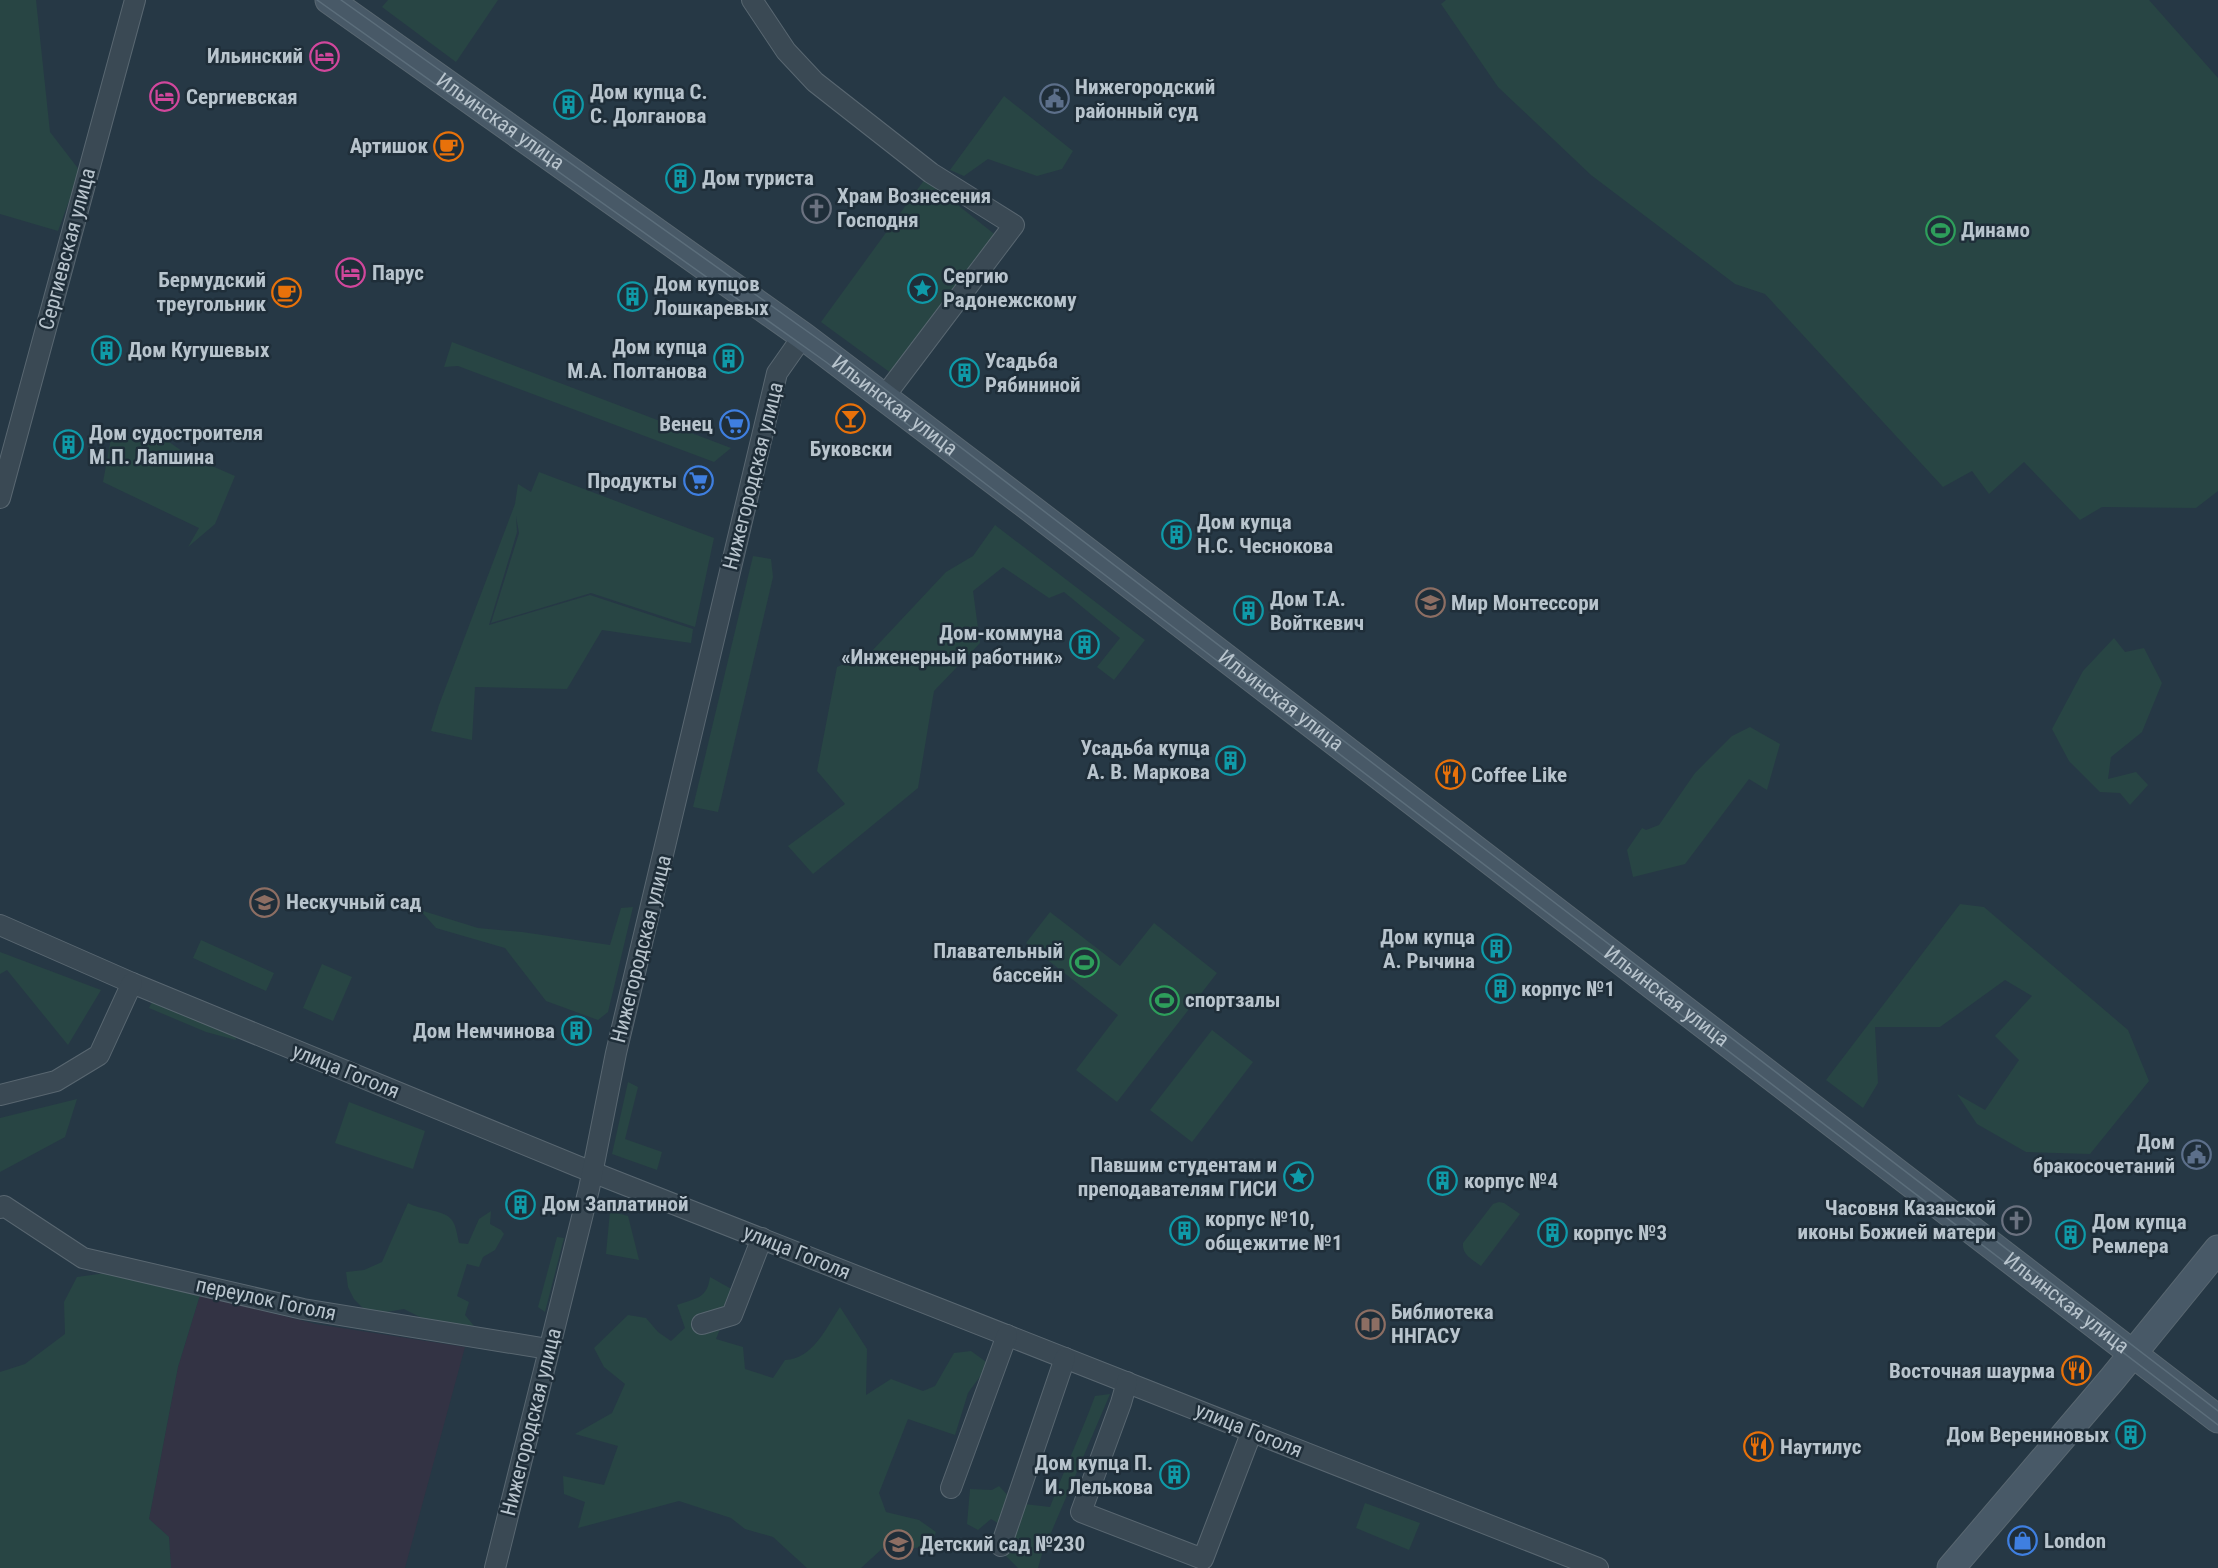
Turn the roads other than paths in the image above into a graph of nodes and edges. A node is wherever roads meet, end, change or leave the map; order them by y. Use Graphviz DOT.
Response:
graph roads {
  1 [pos="135,0"];
  2 [pos="329,0"];
  3 [pos="752,0"];
  4 [pos="802,336"];
  5 [pos="884,397"];
  6 [pos="0,498"];
  7 [pos="0,925"];
  8 [pos="132,983"];
  9 [pos="0,1095"];
  10 [pos="593,1172"];
  11 [pos="0,1208"];
  12 [pos="762,1238"];
  13 [pos="2218,1249"];
  14 [pos="702,1324"];
  15 [pos="1007,1335"];
  16 [pos="548,1349"];
  17 [pos="2132,1353"];
  18 [pos="1065,1358"];
  19 [pos="1127,1382"];
  20 [pos="2218,1419"];
  21 [pos="1252,1431"];
  22 [pos="951,1488"];
  23 [pos="1001,1546"];
  24 [pos="1207,1564"];
  25 [pos="495,1568"];
  26 [pos="1598,1568"];
  27 [pos="1951,1568"];
  1 -- 6 [label="street, Сергиевская улица"];
  2 -- 4 [label="street, Ильинская улица"];
  3 -- 5 [label="street"];
  4 -- 5 [label="street, Ильинская улица"];
  4 -- 10 [label="street, Нижегородская улица"];
  5 -- 17 [label="street, Ильинская улица"];
  7 -- 8 [label="street, улица Гоголя"];
  8 -- 9 [label="street"];
  8 -- 10 [label="street, улица Гоголя"];
  10 -- 12 [label="street, улица Гоголя"];
  10 -- 16 [label="street, Нижегородская улица"];
  11 -- 16 [label="street, переулок Гоголя"];
  12 -- 14 [label="street"];
  12 -- 15 [label="street, улица Гоголя"];
  13 -- 17 [label="street"];
  15 -- 18 [label="street, улица Гоголя"];
  15 -- 22 [label="street"];
  16 -- 25 [label="street, Нижегородская улица"];
  17 -- 20 [label="street, Ильинская улица"];
  17 -- 27 [label="street"];
  18 -- 19 [label="street, улица Гоголя"];
  18 -- 23 [label="street"];
  19 -- 21 [label="street, улица Гоголя"];
  19 -- 24 [label="street"];
  21 -- 24 [label="street"];
  21 -- 26 [label="street, улица Гоголя"];
}
